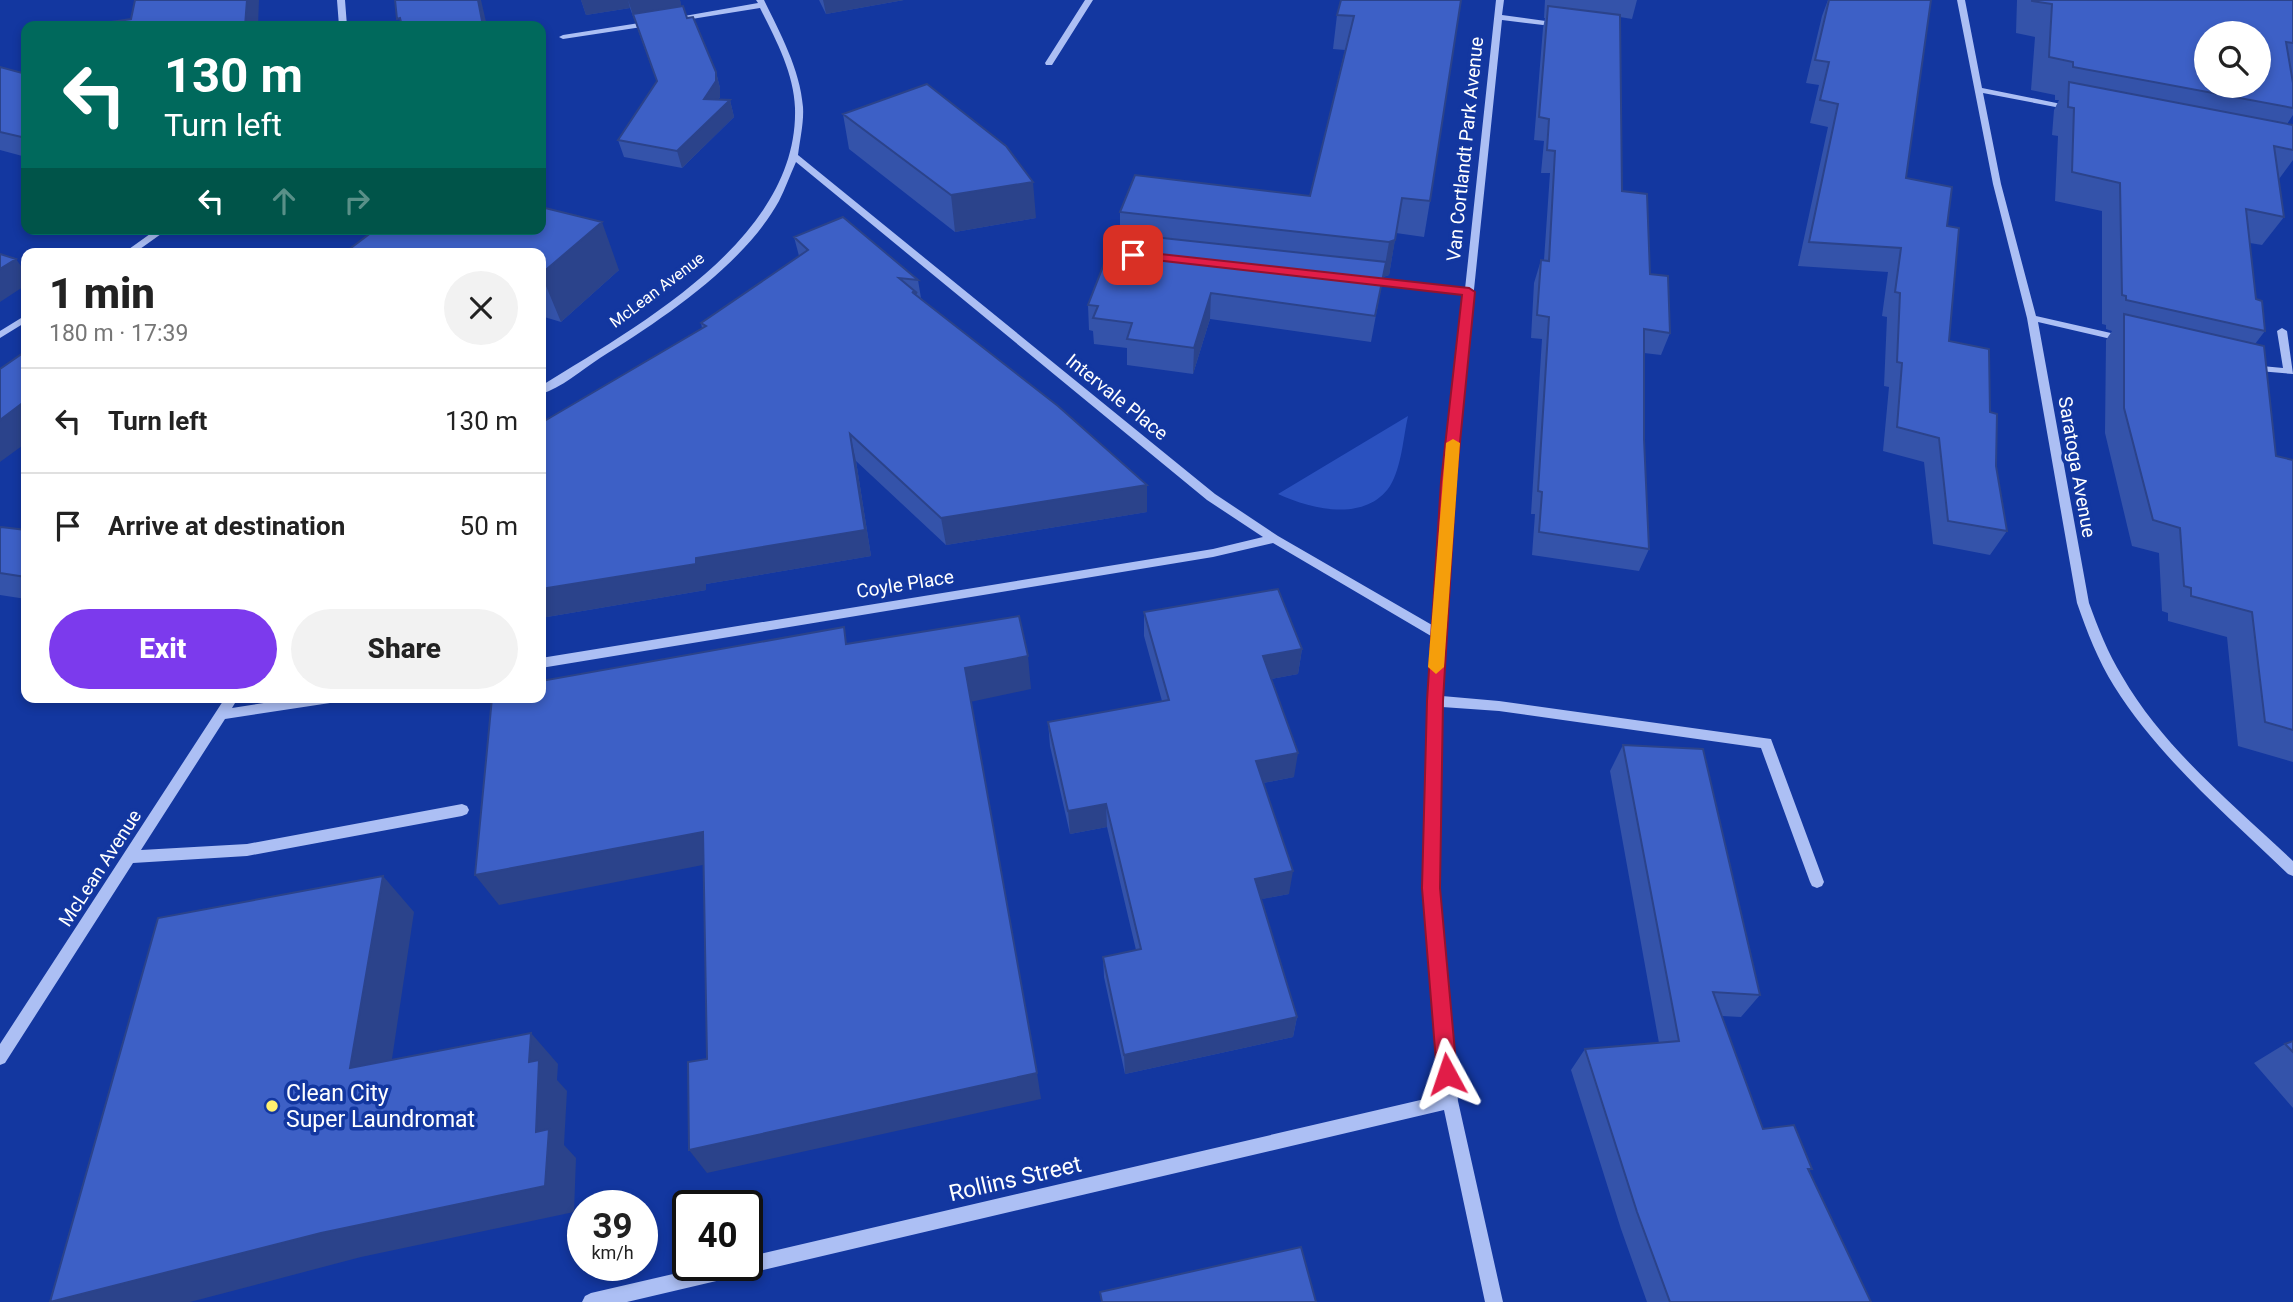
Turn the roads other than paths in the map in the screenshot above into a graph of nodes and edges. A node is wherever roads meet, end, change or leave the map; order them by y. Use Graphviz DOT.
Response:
graph roads {
  1 [pos="341,0"];
  2 [pos="1089,0"];
  3 [pos="1500,0"];
  4 [pos="1961,0"];
  5 [pos="761,2"];
  6 [pos="1498,17"];
  7 [pos="343,21"];
  8 [pos="1566,26"];
  9 [pos="563,37"];
  10 [pos="1049,63"];
  11 [pos="1979,90"];
  12 [pos="2088,111"];
  13 [pos="795,157"];
  14 [pos="155,235"];
  15 [pos="135,248"];
  16 [pos="1363,280"];
  17 [pos="1469,292"];
  18 [pos="2032,318"];
  19 [pos="21,321"];
  20 [pos="2282,331"];
  21 [pos="0,335"];
  22 [pos="2138,342"];
  23 [pos="2243,366"];
  24 [pos="546,388"];
  25 [pos="1274,538"];
  26 [pos="1437,634"];
  27 [pos="546,662"];
  28 [pos="1435,701"];
  29 [pos="228,703"];
  30 [pos="298,703"];
  31 [pos="220,715"];
  32 [pos="462,810"];
  33 [pos="130,857"];
  34 [pos="2293,870"];
  35 [pos="1817,882"];
  36 [pos="0,1058"];
  37 [pos="1450,1101"];
  38 [pos="591,1302"];
  39 [pos="1494,1302"];
  1 -- 7 [label="street"];
  2 -- 10 [label="street"];
  3 -- 6 [label="street, Van Cortlandt Park Avenue"];
  4 -- 11 [label="street, Saratoga Avenue"];
  5 -- 9 [label="street"];
  5 -- 13 [label="street, McLean Avenue"];
  6 -- 8 [label="street"];
  6 -- 17 [label="street, Van Cortlandt Park Avenue"];
  11 -- 12 [label="street"];
  11 -- 18 [label="street, Saratoga Avenue"];
  13 -- 24 [label="street, McLean Avenue"];
  13 -- 25 [label="street, Intervale Place"];
  14 -- 15 [label="street"];
  16 -- 17 [label="street"];
  17 -- 26 [label="street, Van Cortlandt Park Avenue"];
  18 -- 22 [label="street"];
  18 -- 34 [label="street, Saratoga Avenue"];
  19 -- 21 [label="street"];
  20 -- 23 [label="street"];
  25 -- 26 [label="street, Intervale Place"];
  25 -- 27 [label="street, Coyle Place"];
  26 -- 28 [label="street, Van Cortlandt Park Avenue"];
  28 -- 35 [label="street"];
  28 -- 37 [label="street, Van Cortlandt Park Avenue"];
  29 -- 31 [label="street, McLean Avenue"];
  30 -- 31 [label="street"];
  31 -- 33 [label="street, McLean Avenue"];
  32 -- 33 [label="street"];
  33 -- 36 [label="street, McLean Avenue"];
  37 -- 38 [label="street, Rollins Street"];
  37 -- 39 [label="street, Van Cortlandt Park Avenue"];
}
